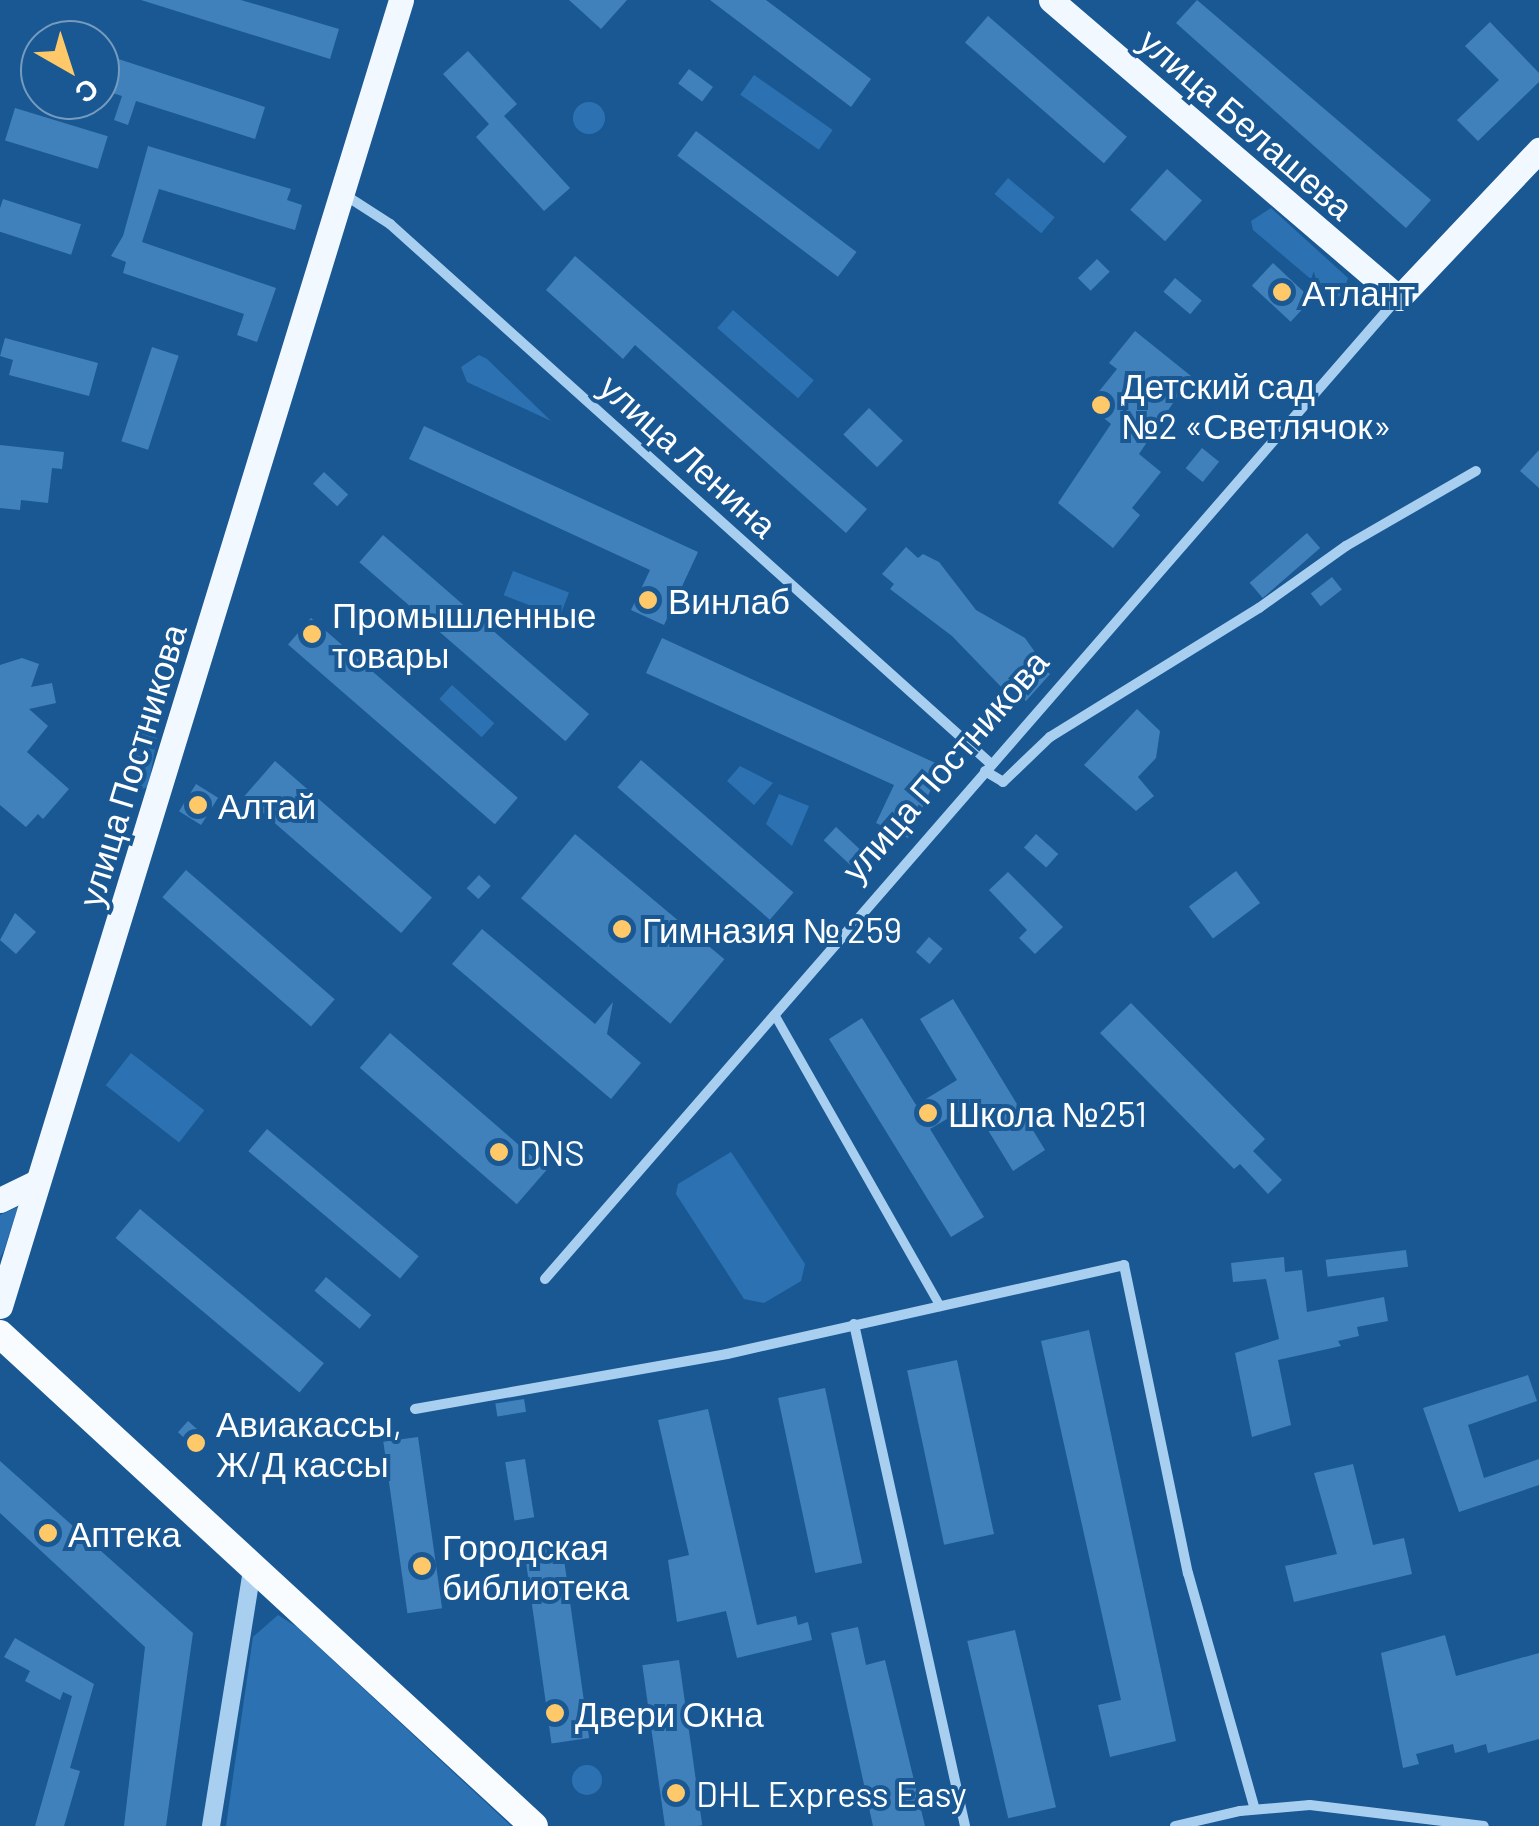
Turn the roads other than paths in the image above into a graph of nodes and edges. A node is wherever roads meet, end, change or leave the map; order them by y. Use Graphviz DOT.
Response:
graph roads {
  1 [pos="402,0"];
  2 [pos="1052,0"];
  3 [pos="1539,150"];
  4 [pos="344,195"];
  5 [pos="1398,298"];
  6 [pos="1476,471"];
  7 [pos="988,768"];
  8 [pos="774,1014"];
  9 [pos="37,1182"];
  10 [pos="0,1200"];
  11 [pos="544,1279"];
  12 [pos="0,1306"];
  13 [pos="940,1306"];
  14 [pos="854,1324"];
  15 [pos="0,1334"];
  16 [pos="414,1409"];
  17 [pos="253,1564"];
  18 [pos="1254,1809"];
  19 [pos="211,1826"];
  20 [pos="534,1826"];
  21 [pos="965,1826"];
  22 [pos="1175,1826"];
  23 [pos="1484,1826"];
  1 -- 4 [label="main road"];
  2 -- 5 [label="main road, улица Белашева"];
  3 -- 5 [label="main road"];
  4 -- 7 [label="street, улица Ленина"];
  4 -- 9 [label="main road, улица Постникова"];
  5 -- 7 [label="street, улица Постникова"];
  6 -- 7 [label="street"];
  7 -- 8 [label="street, улица Постникова"];
  8 -- 11 [label="street, улица Постникова"];
  8 -- 13 [label="street"];
  9 -- 10 [label="main road"];
  9 -- 12 [label="main road, улица Постникова"];
  13 -- 14 [label="street"];
  13 -- 18 [label="street"];
  14 -- 16 [label="street"];
  14 -- 21 [label="street"];
  15 -- 17 [label="highway"];
  17 -- 19 [label="street"];
  17 -- 20 [label="highway"];
  18 -- 22 [label="street"];
  18 -- 23 [label="street"];
}
